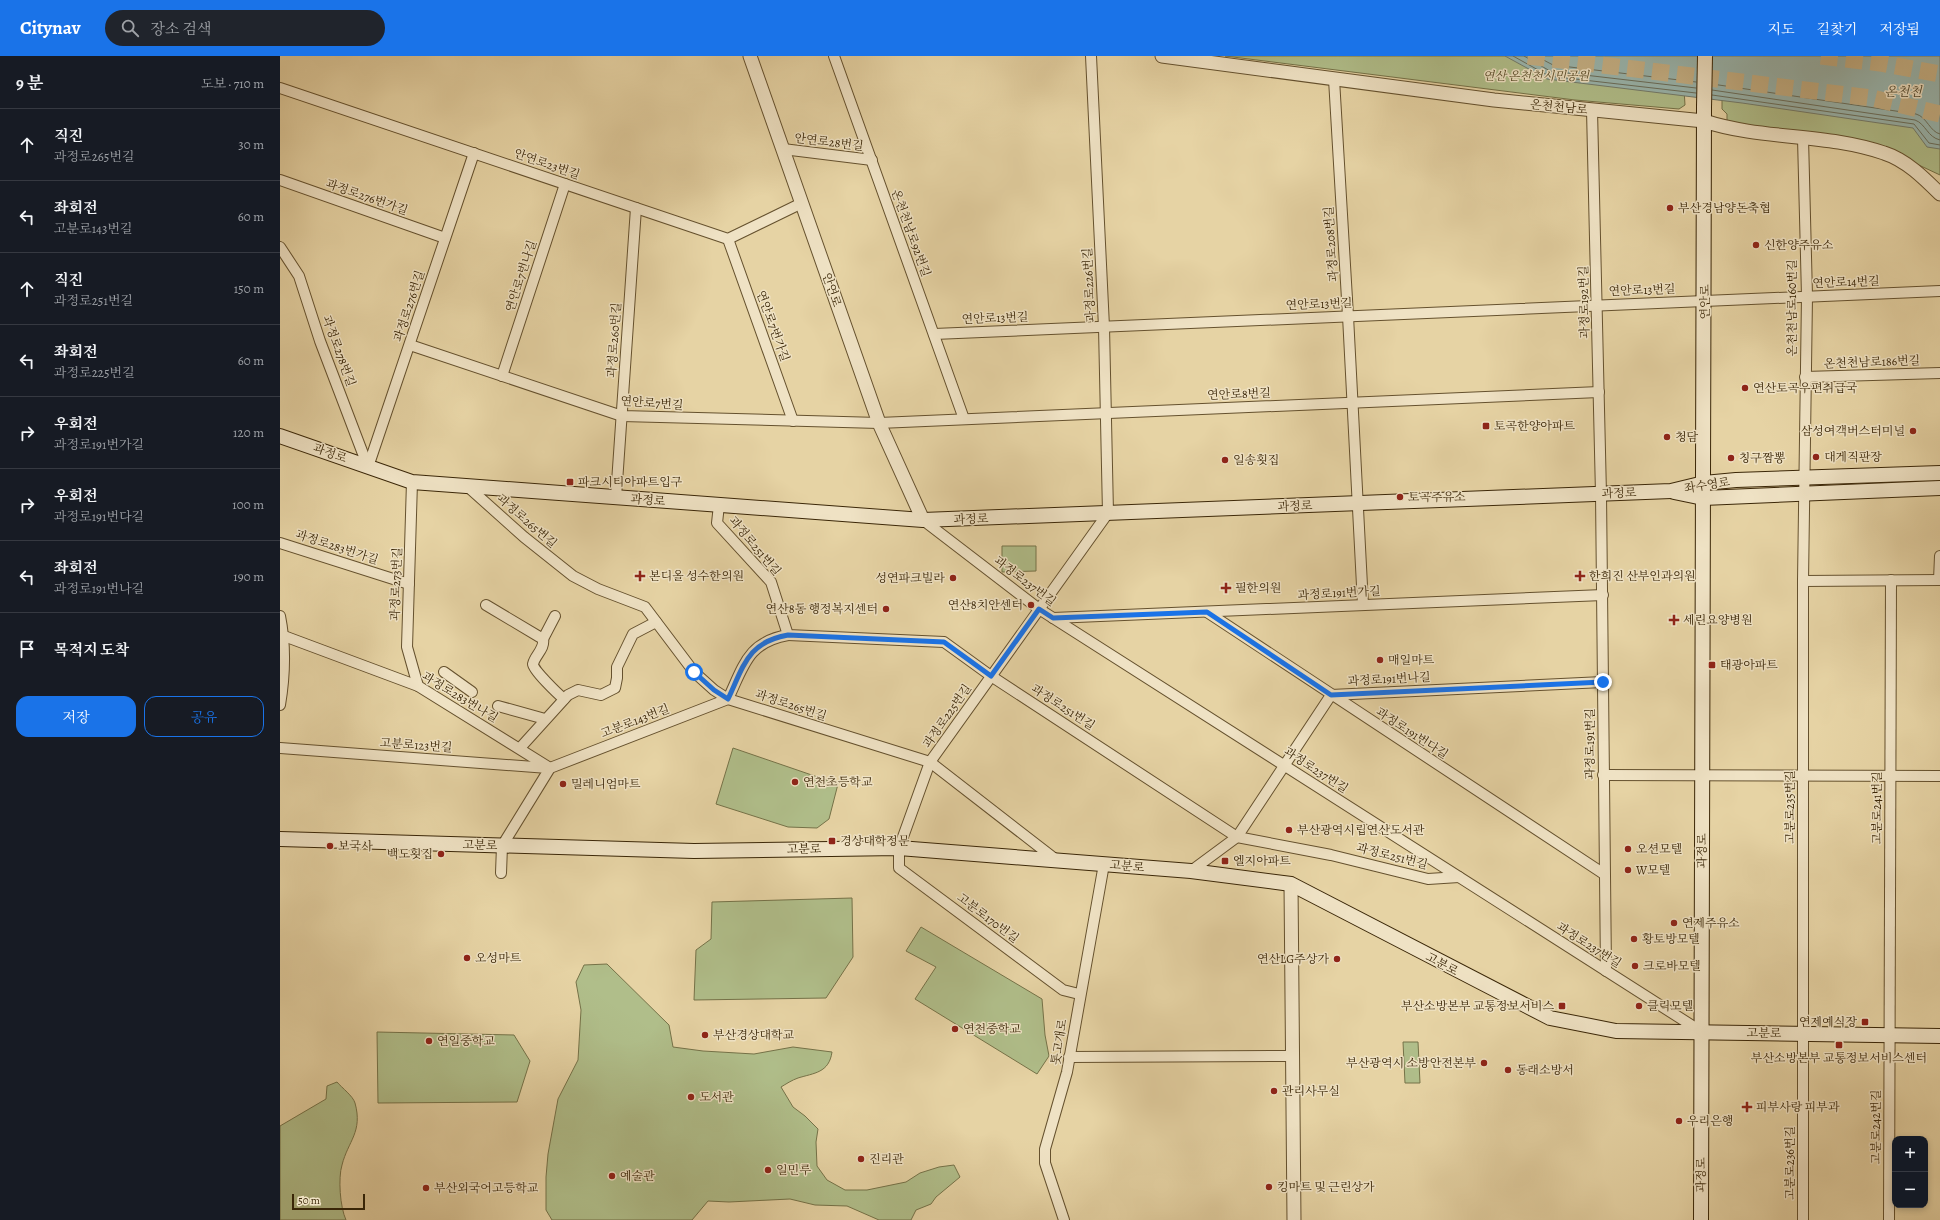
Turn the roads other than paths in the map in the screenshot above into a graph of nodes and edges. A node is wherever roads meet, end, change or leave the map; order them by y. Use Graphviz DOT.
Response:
graph roads {
  1 [pos="750,56"];
  2 [pos="834,56"];
  3 [pos="1091,56"];
  4 [pos="1162,56"];
  5 [pos="1705,56"];
  6 [pos="1334,79"];
  7 [pos="280,88"];
  8 [pos="1592,110"];
  9 [pos="1704,121"];
  10 [pos="1803,138"];
  11 [pos="783,149"];
  12 [pos="474,153"];
  13 [pos="872,160"];
  14 [pos="280,180"];
  15 [pos="565,184"];
  16 [pos="1940,194"];
  17 [pos="802,203"];
  18 [pos="636,208"];
  19 [pos="446,238"];
  20 [pos="728,239"];
  21 [pos="280,247"];
  22 [pos="1940,291"];
  23 [pos="1806,296"];
  24 [pos="1705,301"];
  25 [pos="1597,305"];
  26 [pos="1348,316"];
  27 [pos="1104,327"];
  28 [pos="934,334"];
  29 [pos="410,345"];
  30 [pos="1940,373"];
  31 [pos="502,376"];
  32 [pos="1804,377"];
  33 [pos="1599,392"];
  34 [pos="1352,402"];
  35 [pos="1106,413"];
  36 [pos="622,416"];
  37 [pos="964,419"];
  38 [pos="793,421"];
  39 [pos="879,423"];
  40 [pos="280,436"];
  41 [pos="368,467"];
  42 [pos="1940,472"];
  43 [pos="412,482"];
  44 [pos="1704,483"];
  45 [pos="467,486"];
  46 [pos="1804,486"];
  47 [pos="1940,488"];
  48 [pos="1671,491"];
  49 [pos="1601,494"];
  50 [pos="616,497"];
  51 [pos="1703,498"];
  52 [pos="1357,504"];
  53 [pos="718,505"];
  54 [pos="1108,513"];
  55 [pos="923,520"];
  56 [pos="280,543"];
  57 [pos="1940,556"];
  58 [pos="1891,580"];
  59 [pos="1940,580"];
  60 [pos="1803,581"];
  61 [pos="409,584"];
  62 [pos="1602,595"];
  63 [pos="486,605"];
  64 [pos="1363,605"];
  65 [pos="1039,609"];
  66 [pos="1207,612"];
  67 [pos="280,616"];
  68 [pos="555,616"];
  69 [pos="1053,618"];
  70 [pos="656,622"];
  71 [pos="788,635"];
  72 [pos="284,636"];
  73 [pos="543,639"];
  74 [pos="444,672"];
  75 [pos="991,676"];
  76 [pos="1603,682"];
  77 [pos="418,686"];
  78 [pos="472,692"];
  79 [pos="1331,695"];
  80 [pos="564,699"];
  81 [pos="728,699"];
  82 [pos="280,705"];
  83 [pos="498,706"];
  84 [pos="545,719"];
  85 [pos="280,748"];
  86 [pos="520,748"];
  87 [pos="930,762"];
  88 [pos="1284,766"];
  89 [pos="550,768"];
  90 [pos="1603,775"];
  91 [pos="1702,776"];
  92 [pos="1803,776"];
  93 [pos="1891,776"];
  94 [pos="1940,776"];
  95 [pos="1237,837"];
  96 [pos="280,839"];
  97 [pos="502,846"];
  98 [pos="899,848"];
  99 [pos="1055,860"];
  100 [pos="1104,864"];
  101 [pos="1191,871"];
  102 [pos="501,873"];
  103 [pos="1604,874"];
  104 [pos="1460,877"];
  105 [pos="1291,884"];
  106 [pos="1606,971"];
  107 [pos="1080,994"];
  108 [pos="1702,1032"];
  109 [pos="1803,1034"];
  110 [pos="1890,1035"];
  111 [pos="1940,1036"];
  112 [pos="1293,1056"];
  113 [pos="1069,1057"];
  114 [pos="1064,1220"];
  115 [pos="1294,1220"];
  116 [pos="1701,1220"];
  117 [pos="1803,1220"];
  118 [pos="1889,1220"];
  1 -- 11 [label="street, 안연로"];
  2 -- 13 [label="street, 온천천남로92번길"];
  3 -- 27 [label="street, 과정로226번길"];
  4 -- 6 [label="street, 온천천남로"];
  5 -- 9 [label="main road, 연안로, bridge"];
  6 -- 8 [label="street, 온천천남로"];
  6 -- 26 [label="street, 과정로208번길"];
  7 -- 12 [label="street, 안연로23번길"];
  8 -- 9 [label="street, 온천천남로"];
  8 -- 25 [label="street, 과정로192번길"];
  9 -- 10 [label="street, 온천천남로"];
  9 -- 24 [label="main road, 연안로"];
  10 -- 16 [label="street, 온천천남로"];
  10 -- 23 [label="street, 온천천남로160번길"];
  11 -- 13 [label="street, 안연로28번길"];
  11 -- 17 [label="street, 안연로"];
  12 -- 15 [label="street, 안연로23번길"];
  12 -- 19 [label="street, 과정로276번길"];
  13 -- 28 [label="street, 온천천남로92번길"];
  14 -- 19 [label="street, 과정로276번가길"];
  15 -- 18 [label="street, 안연로23번길"];
  15 -- 31 [label="street, 연안로7번나길"];
  17 -- 20 [label="street"];
  17 -- 39 [label="street, 안연로"];
  18 -- 20 [label="street, 안연로23번길"];
  18 -- 36 [label="street, 과정로260번길"];
  19 -- 29 [label="street, 과정로276번길"];
  20 -- 38 [label="street, 연안로7번가길"];
  21 -- 41 [label="street, 과정로278번길"];
  22 -- 23 [label="street, 연안로14번길"];
  23 -- 24 [label="street, 연안로14번길"];
  23 -- 32 [label="street, 온천천남로160번길"];
  24 -- 25 [label="street, 연안로13번길"];
  24 -- 44 [label="main road, 연안로"];
  25 -- 26 [label="street, 연안로13번길"];
  25 -- 33 [label="street, 과정로192번길"];
  26 -- 27 [label="street, 연안로13번길"];
  26 -- 34 [label="street, 과정로208번길"];
  27 -- 28 [label="street, 연안로13번길"];
  27 -- 35 [label="street, 과정로226번길"];
  28 -- 37 [label="street, 온천천남로92번길"];
  29 -- 31 [label="street, 연안로7번길"];
  29 -- 41 [label="street, 과정로276번길"];
  30 -- 32 [label="street, 온천천남로186번길"];
  31 -- 36 [label="street, 연안로7번길"];
  32 -- 46 [label="street, 온천천남로160번길"];
  33 -- 34 [label="street, 연안로8번길"];
  33 -- 49 [label="street, 과정로192번길"];
  34 -- 35 [label="street, 연안로8번길"];
  34 -- 52 [label="street, 과정로208번길"];
  35 -- 37 [label="street, 연안로8번길"];
  35 -- 54 [label="street, 과정로226번길"];
  36 -- 38 [label="street, 연안로7번길"];
  36 -- 50 [label="street, 과정로260번길"];
  37 -- 39 [label="street, 연안로8번길"];
  38 -- 39 [label="street, 연안로7번길"];
  39 -- 55 [label="street, 안연로"];
  40 -- 41 [label="main road, 과정로"];
  41 -- 43 [label="main road, 과정로"];
  42 -- 46 [label="main road, 좌수영로"];
  43 -- 45 [label="main road, 과정로"];
  43 -- 61 [label="street, 과정로273번길"];
  44 -- 46 [label="main road, 좌수영로"];
  44 -- 48 [label="main road, 좌수영로"];
  44 -- 51 [label="main road, 과정로"];
  45 -- 50 [label="main road, 과정로"];
  45 -- 70 [label="street, 과정로265번길"];
  46 -- 47 [label="main road, 좌수영로"];
  46 -- 51 [label="main road, 좌수영로"];
  46 -- 60 [label="street, 고분로235번길"];
  48 -- 49 [label="main road, 과정로"];
  48 -- 51 [label="main road, 좌수영로"];
  49 -- 52 [label="main road, 과정로"];
  49 -- 62 [label="street, 과정로191번길"];
  50 -- 53 [label="main road, 과정로"];
  51 -- 91 [label="main road, 과정로"];
  52 -- 54 [label="main road, 과정로"];
  52 -- 64 [label="street, 과정로208번길"];
  53 -- 55 [label="main road, 과정로"];
  53 -- 71 [label="street, 과정로251번길"];
  54 -- 55 [label="main road, 과정로"];
  54 -- 65 [label="street, 과정로225번길"];
  55 -- 65 [label="street, 과정로237번길"];
  56 -- 61 [label="street, 과정로283번가길"];
  57 -- 59 [label="street"];
  58 -- 59 [label="street"];
  58 -- 60 [label="street"];
  58 -- 93 [label="street, 고분로241번길"];
  60 -- 92 [label="street, 고분로235번길"];
  61 -- 77 [label="street, 과정로273번길"];
  62 -- 64 [label="street, 과정로191번가길"];
  62 -- 76 [label="street, 과정로191번길"];
  63 -- 73 [label="street"];
  64 -- 66 [label="street, 과정로191번가길"];
  65 -- 69 [label="street, 과정로237번길"];
  65 -- 75 [label="street, 과정로225번길"];
  66 -- 69 [label="street, 과정로191번가길"];
  66 -- 79 [label="street, 과정로191번다길"];
  67 -- 72 [label="street"];
  68 -- 73 [label="street"];
  69 -- 88 [label="street, 과정로237번길"];
  70 -- 80 [label="street"];
  70 -- 81 [label="street, 과정로265번길"];
  71 -- 75 [label="street, 과정로251번길"];
  71 -- 81 [label="street"];
  72 -- 77 [label="street, 과정로283번나길"];
  72 -- 82 [label="street"];
  73 -- 80 [label="street"];
  74 -- 78 [label="street"];
  75 -- 87 [label="street, 과정로225번길"];
  75 -- 95 [label="street, 과정로251번길"];
  76 -- 79 [label="street, 과정로191번나길"];
  76 -- 90 [label="street, 과정로191번길"];
  77 -- 86 [label="street, 과정로283번나길"];
  79 -- 88 [label="street"];
  79 -- 103 [label="street, 과정로191번다길"];
  80 -- 84 [label="street"];
  81 -- 87 [label="street, 과정로265번길"];
  81 -- 89 [label="street, 고분로143번길"];
  83 -- 84 [label="street"];
  84 -- 86 [label="street"];
  85 -- 89 [label="street, 고분로123번길"];
  86 -- 89 [label="street, 과정로283번나길"];
  87 -- 98 [label="street, 과정로225번길"];
  87 -- 99 [label="street, 과정로265번길"];
  88 -- 95 [label="street"];
  88 -- 104 [label="street, 과정로237번길"];
  89 -- 97 [label="street"];
  90 -- 91 [label="street"];
  90 -- 103 [label="street, 과정로191번길"];
  91 -- 92 [label="street"];
  91 -- 108 [label="main road, 과정로"];
  92 -- 93 [label="street"];
  92 -- 109 [label="street, 고분로235번길"];
  93 -- 94 [label="street"];
  93 -- 110 [label="street, 고분로241번길"];
  95 -- 101 [label="street"];
  95 -- 104 [label="street, 과정로251번길"];
  96 -- 97 [label="main road, 고분로"];
  97 -- 98 [label="main road, 고분로"];
  97 -- 102 [label="street"];
  98 -- 99 [label="main road, 고분로"];
  98 -- 107 [label="street, 고분로170번길"];
  99 -- 100 [label="main road, 고분로"];
  100 -- 101 [label="main road, 고분로"];
  100 -- 107 [label="street, 톳고개로"];
  101 -- 105 [label="main road, 고분로"];
  103 -- 106 [label="street, 과정로191번길"];
  104 -- 106 [label="street, 과정로237번길"];
  105 -- 108 [label="main road, 고분로"];
  105 -- 112 [label="street"];
  106 -- 108 [label="street, 과정로237번길"];
  107 -- 113 [label="street, 톳고개로"];
  108 -- 109 [label="main road, 고분로"];
  108 -- 116 [label="main road, 과정로"];
  109 -- 110 [label="main road, 고분로"];
  109 -- 117 [label="street, 고분로236번길"];
  110 -- 111 [label="main road, 고분로"];
  110 -- 118 [label="street, 고분로242번길"];
  112 -- 113 [label="street"];
  112 -- 115 [label="street"];
  113 -- 114 [label="street, 톳고개로"];
}
